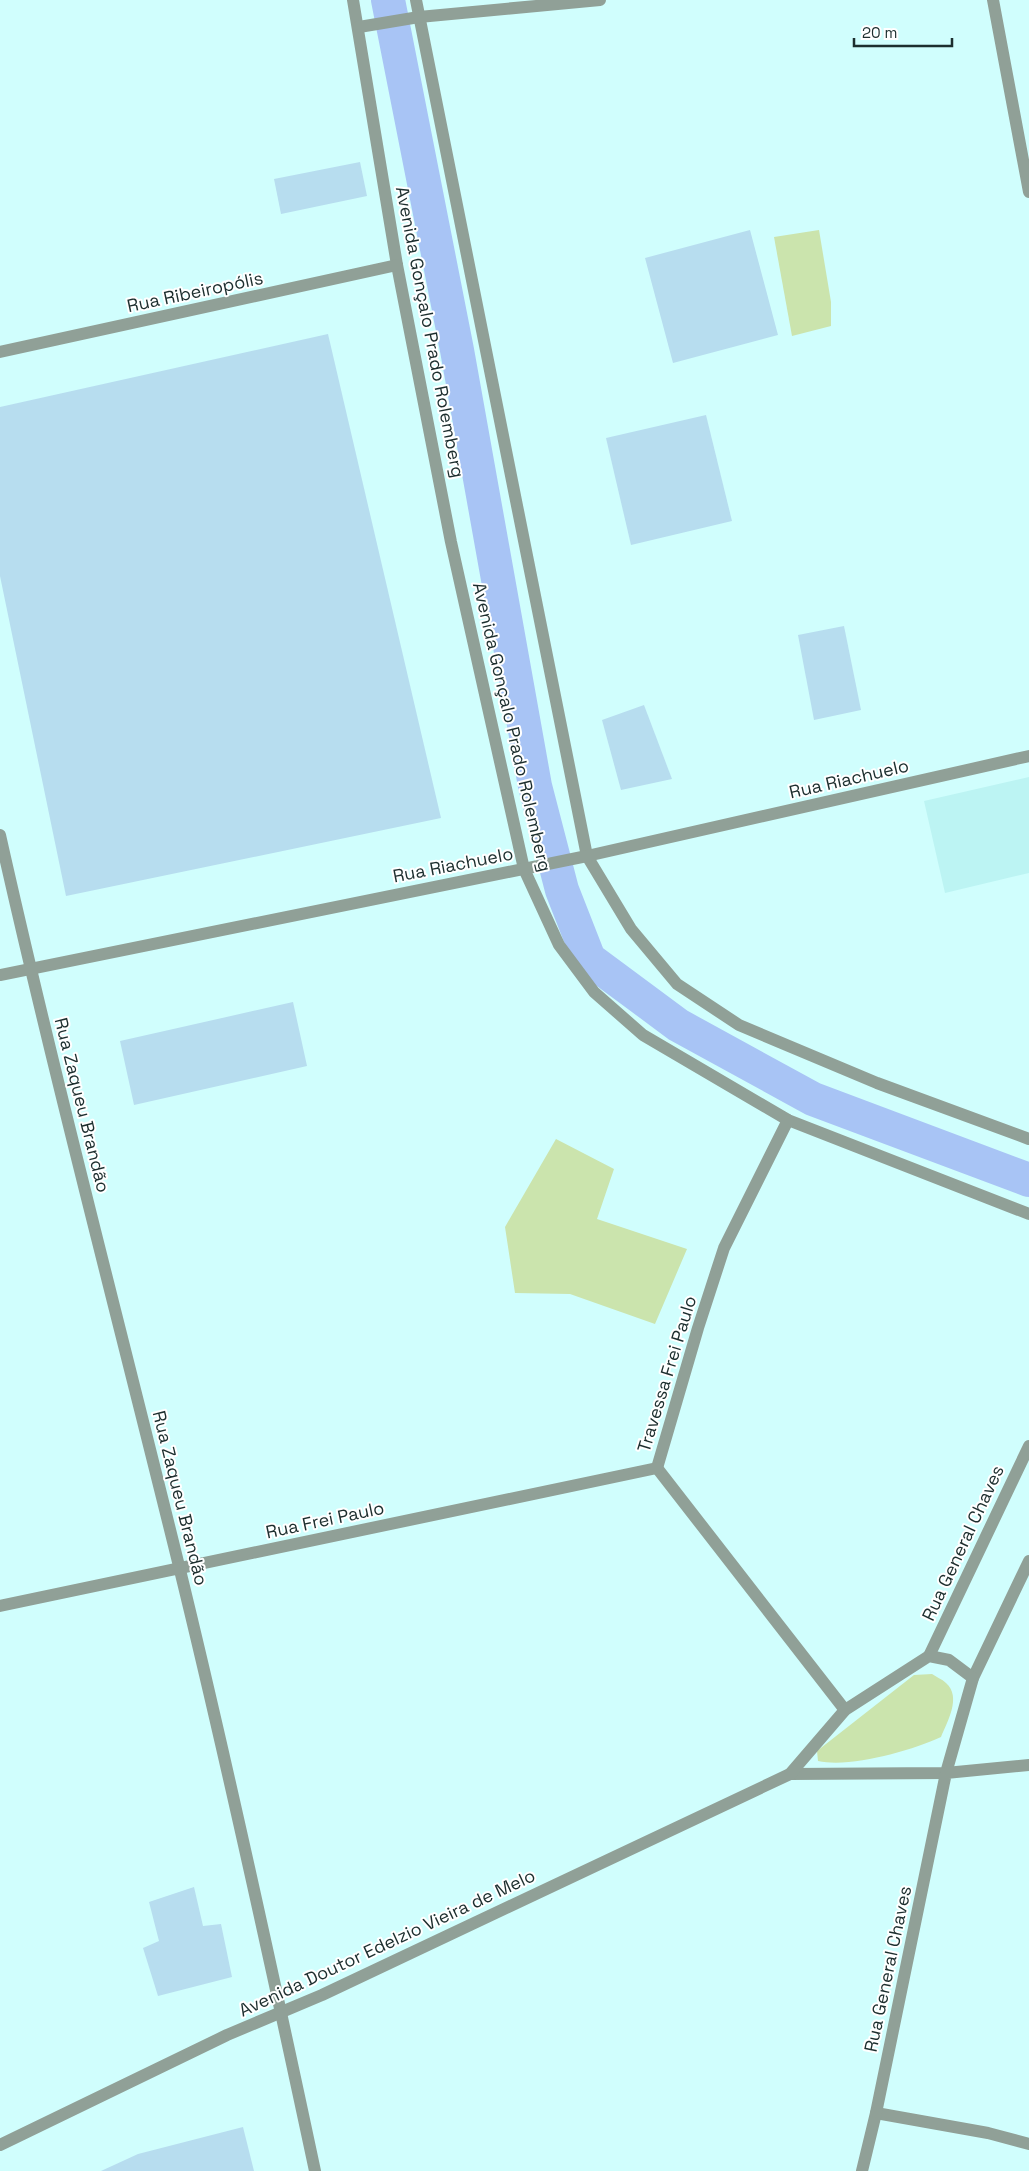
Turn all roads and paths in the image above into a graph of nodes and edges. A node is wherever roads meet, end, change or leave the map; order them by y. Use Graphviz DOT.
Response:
graph roads {
  1 [pos="353,0"];
  2 [pos="416,0"];
  3 [pos="600,0"];
  4 [pos="993,0"];
  5 [pos="419,17"];
  6 [pos="359,27"];
  7 [pos="1029,192"];
  8 [pos="397,265"];
  9 [pos="0,352"];
  10 [pos="1029,756"];
  11 [pos="0,835"];
  12 [pos="588,856"];
  13 [pos="530,868"];
  14 [pos="30,969"];
  15 [pos="0,975"];
  16 [pos="788,1120"];
  17 [pos="1029,1139"];
  18 [pos="1029,1214"];
  19 [pos="1029,1446"];
  20 [pos="657,1468"];
  21 [pos="1029,1561"];
  22 [pos="179,1569"];
  23 [pos="0,1606"];
  24 [pos="930,1656"];
  25 [pos="973,1678"];
  26 [pos="845,1710"];
  27 [pos="1029,1765"];
  28 [pos="946,1773"];
  29 [pos="790,1774"];
  30 [pos="282,2011"];
  31 [pos="876,2113"];
  32 [pos="1029,2144"];
  33 [pos="0,2145"];
  34 [pos="315,2171"];
  35 [pos="862,2171"];
  1 -- 6 [label="street, Avenida Gonçalo Prado Rolemberg"];
  2 -- 5 [label="street"];
  3 -- 5 [label="street"];
  4 -- 7 [label="street"];
  5 -- 6 [label="street"];
  5 -- 12 [label="street"];
  6 -- 8 [label="street, Avenida Gonçalo Prado Rolemberg"];
  8 -- 9 [label="street, Rua Ribeiropólis"];
  8 -- 13 [label="street, Avenida Gonçalo Prado Rolemberg"];
  10 -- 12 [label="street, Rua Riachuelo"];
  11 -- 14 [label="street, Rua Zaqueu Brandão"];
  12 -- 13 [label="street, Rua Riachuelo"];
  12 -- 17 [label="street"];
  13 -- 14 [label="street, Rua Riachuelo"];
  13 -- 16 [label="street, Avenida Gonçalo Prado Rolemberg"];
  14 -- 15 [label="street, Rua Riachuelo"];
  14 -- 22 [label="street, Rua Zaqueu Brandão"];
  16 -- 18 [label="street, Avenida Gonçalo Prado Rolemberg"];
  16 -- 20 [label="street, Travessa Frei Paulo"];
  19 -- 24 [label="street, Rua General Chaves"];
  20 -- 22 [label="street, Rua Frei Paulo"];
  20 -- 26 [label="street, Travessa Frei Paulo"];
  21 -- 25 [label="street"];
  22 -- 23 [label="street, Rua Frei Paulo"];
  22 -- 30 [label="street, Rua Zaqueu Brandão"];
  24 -- 25 [label="street"];
  24 -- 26 [label="street"];
  25 -- 28 [label="street, Rua General Chaves"];
  26 -- 29 [label="street"];
  27 -- 28 [label="street"];
  28 -- 29 [label="street"];
  28 -- 31 [label="street, Rua General Chaves"];
  29 -- 30 [label="street, Avenida Doutor Edelzio Vieira de Melo"];
  30 -- 33 [label="street, Avenida Doutor Edelzio Vieira de Melo"];
  30 -- 34 [label="street, Rua Zaqueu Brandão"];
  31 -- 32 [label="street"];
  31 -- 35 [label="street, Rua General Chaves"];
}
